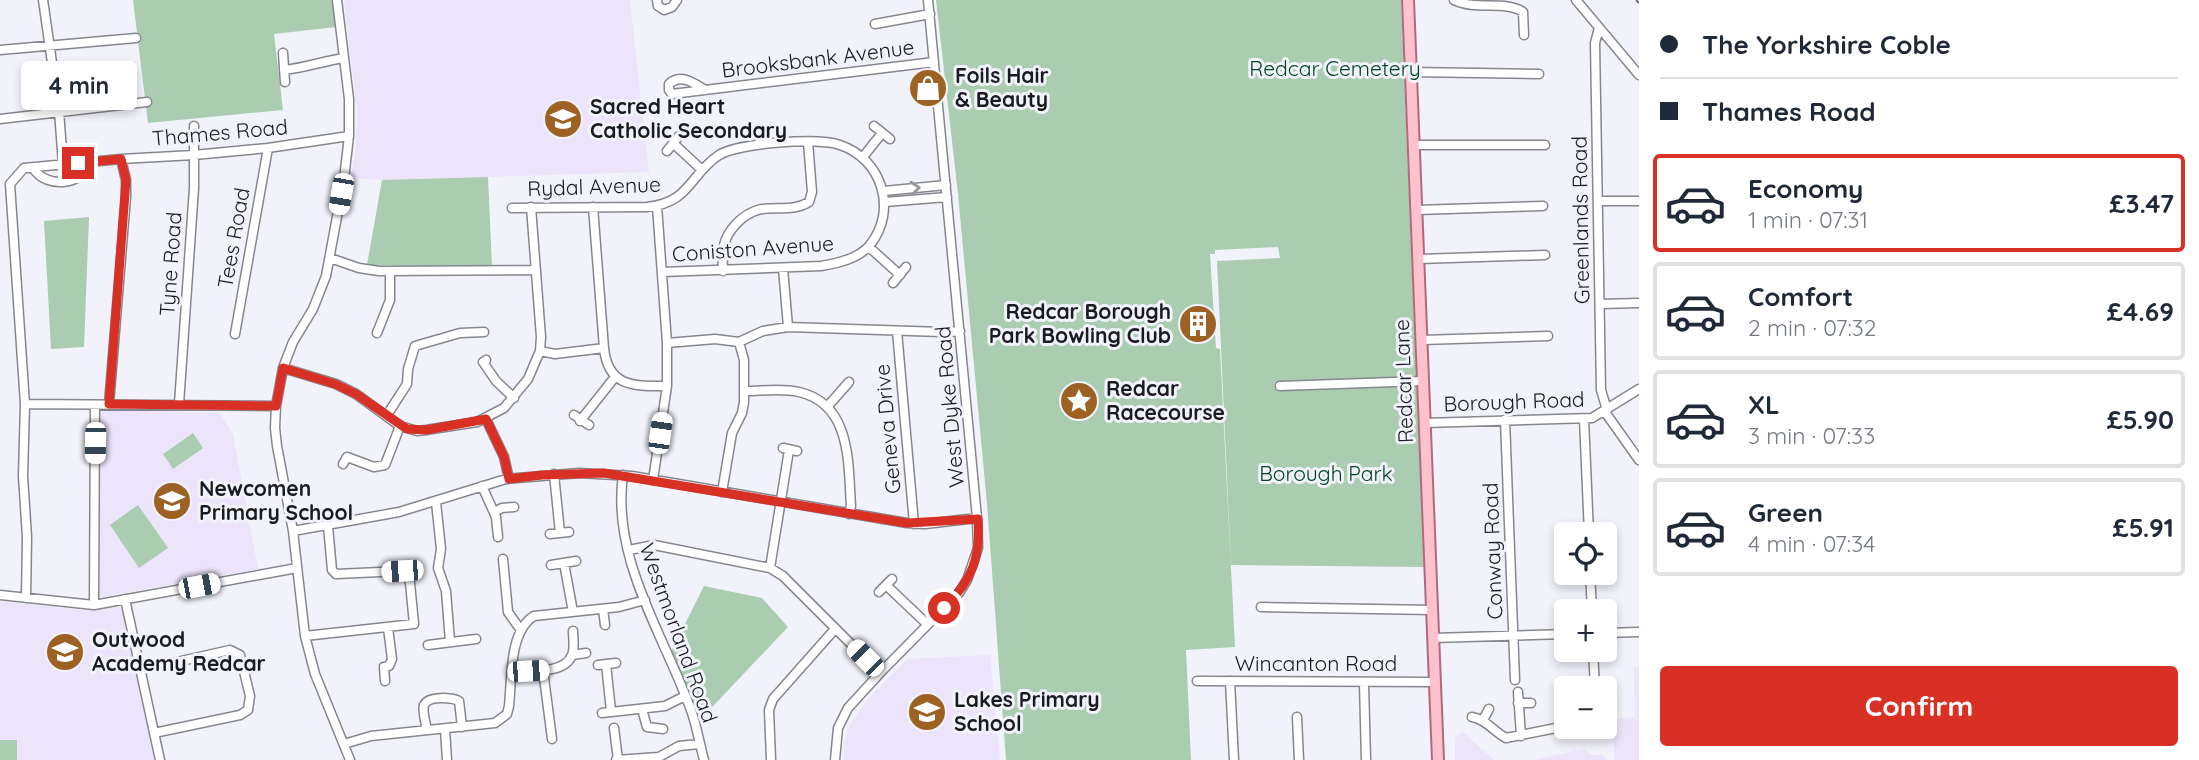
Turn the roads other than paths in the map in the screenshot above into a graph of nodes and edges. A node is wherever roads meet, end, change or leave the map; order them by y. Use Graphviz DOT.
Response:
graph roads {
  1 [pos="43,0"];
  2 [pos="337,0"];
  3 [pos="657,0"];
  4 [pos="677,0"];
  5 [pos="928,0"];
  6 [pos="1408,0"];
  7 [pos="1454,0"];
  8 [pos="1576,0"];
  9 [pos="930,14"];
  10 [pos="874,24"];
  11 [pos="1514,24"];
  12 [pos="1524,24"];
  13 [pos="1599,28"];
  14 [pos="1524,36"];
  15 [pos="136,38"];
  16 [pos="50,46"];
  17 [pos="0,50"];
  18 [pos="283,53"];
  19 [pos="344,58"];
  20 [pos="934,62"];
  21 [pos="284,71"];
  22 [pos="1411,72"];
  23 [pos="1539,74"];
  24 [pos="1639,75"];
  25 [pos="285,82"];
  26 [pos="705,90"];
  27 [pos="146,102"];
  28 [pos="60,111"];
  29 [pos="0,118"];
  30 [pos="194,126"];
  31 [pos="874,126"];
  32 [pos="882,132"];
  33 [pos="349,136"];
  34 [pos="679,136"];
  35 [pos="890,139"];
  36 [pos="808,142"];
  37 [pos="673,143"];
  38 [pos="1414,145"];
  39 [pos="1545,145"];
  40 [pos="268,148"];
  41 [pos="667,151"];
  42 [pos="194,155"];
  43 [pos="863,157"];
  44 [pos="121,159"];
  45 [pos="93,161"];
  46 [pos="63,164"];
  47 [pos="33,168"];
  48 [pos="702,170"];
  49 [pos="946,185"];
  50 [pos="884,191"];
  51 [pos="947,197"];
  52 [pos="1598,201"];
  53 [pos="1639,201"];
  54 [pos="885,202"];
  55 [pos="593,206"];
  56 [pos="657,206"];
  57 [pos="1543,206"];
  58 [pos="531,207"];
  59 [pos="512,208"];
  60 [pos="1417,210"];
  61 [pos="869,247"];
  62 [pos="1545,255"];
  63 [pos="330,258"];
  64 [pos="1419,259"];
  65 [pos="906,267"];
  66 [pos="783,268"];
  67 [pos="536,270"];
  68 [pos="390,271"];
  69 [pos="723,271"];
  70 [pos="662,272"];
  71 [pos="900,275"];
  72 [pos="893,283"];
  73 [pos="1600,303"];
  74 [pos="1639,303"];
  75 [pos="471,320"];
  76 [pos="788,327"];
  77 [pos="897,331"];
  78 [pos="960,331"];
  79 [pos="471,332"];
  80 [pos="484,332"];
  81 [pos="377,333"];
  82 [pos="234,334"];
  83 [pos="1548,336"];
  84 [pos="1422,340"];
  85 [pos="739,342"];
  86 [pos="667,343"];
  87 [pos="604,348"];
  88 [pos="540,351"];
  89 [pos="486,360"];
  90 [pos="283,368"];
  91 [pos="615,377"];
  92 [pos="1423,381"];
  93 [pos="849,382"];
  94 [pos="667,386"];
  95 [pos="1280,386"];
  96 [pos="1639,389"];
  97 [pos="745,391"];
  98 [pos="514,398"];
  99 [pos="24,404"];
  100 [pos="109,404"];
  101 [pos="178,404"];
  102 [pos="95,405"];
  103 [pos="276,406"];
  104 [pos="827,407"];
  105 [pos="1606,411"];
  106 [pos="387,415"];
  107 [pos="486,419"];
  108 [pos="1584,419"];
  109 [pos="581,420"];
  110 [pos="1505,420"];
  111 [pos="1425,423"];
  112 [pos="401,426"];
  113 [pos="790,450"];
  114 [pos="1639,460"];
  115 [pos="343,464"];
  116 [pos="554,474"];
  117 [pos="623,475"];
  118 [pos="509,479"];
  119 [pos="653,480"];
  120 [pos="482,486"];
  121 [pos="722,492"];
  122 [pos="436,502"];
  123 [pos="781,502"];
  124 [pos="514,507"];
  125 [pos="494,512"];
  126 [pos="849,514"];
  127 [pos="978,519"];
  128 [pos="1588,522"];
  129 [pos="914,524"];
  130 [pos="328,526"];
  131 [pos="293,531"];
  132 [pos="559,533"];
  133 [pos="498,537"];
  134 [pos="629,550"];
  135 [pos="503,559"];
  136 [pos="576,561"];
  137 [pos="564,563"];
  138 [pos="551,565"];
  139 [pos="297,568"];
  140 [pos="770,568"];
  141 [pos="504,571"];
  142 [pos="493,572"];
  143 [pos="886,586"];
  144 [pos="0,595"];
  145 [pos="26,598"];
  146 [pos="125,599"];
  147 [pos="645,600"];
  148 [pos="94,605"];
  149 [pos="1261,607"];
  150 [pos="603,609"];
  151 [pos="1432,610"];
  152 [pos="573,612"];
  153 [pos="927,624"];
  154 [pos="605,625"];
  155 [pos="388,628"];
  156 [pos="520,629"];
  157 [pos="835,629"];
  158 [pos="573,631"];
  159 [pos="1639,632"];
  160 [pos="1617,633"];
  161 [pos="1554,634"];
  162 [pos="305,636"];
  163 [pos="1514,636"];
  164 [pos="1433,638"];
  165 [pos="476,639"];
  166 [pos="450,642"];
  167 [pos="428,645"];
  168 [pos="586,653"];
  169 [pos="572,655"];
  170 [pos="616,663"];
  171 [pos="141,670"];
  172 [pos="543,670"];
  173 [pos="513,672"];
  174 [pos="880,673"];
  175 [pos="1515,680"];
  176 [pos="385,681"];
  177 [pos="1197,681"];
  178 [pos="1230,681"];
  179 [pos="1435,682"];
  180 [pos="1364,683"];
  181 [pos="1518,692"];
  182 [pos="685,696"];
  183 [pos="1518,703"];
  184 [pos="1531,703"];
  185 [pos="642,709"];
  186 [pos="1489,709"];
  187 [pos="561,717"];
  188 [pos="1297,717"];
  189 [pos="1472,717"];
  190 [pos="551,718"];
  191 [pos="1483,720"];
  192 [pos="462,727"];
  193 [pos="614,728"];
  194 [pos="444,729"];
  195 [pos="663,729"];
  196 [pos="1554,729"];
  197 [pos="427,730"];
  198 [pos="154,733"];
  199 [pos="1521,736"];
  200 [pos="552,739"];
  201 [pos="344,744"];
  202 [pos="699,744"];
  203 [pos="160,760"];
  204 [pos="350,760"];
  205 [pos="447,760"];
  206 [pos="617,760"];
  207 [pos="704,760"];
  208 [pos="771,760"];
  209 [pos="835,760"];
  210 [pos="1234,760"];
  211 [pos="1299,760"];
  212 [pos="1366,760"];
  213 [pos="1438,760"];
  1 -- 16 [label="street"];
  2 -- 19 [label="street"];
  3 -- 4 [label="street"];
  5 -- 9 [label="street, West Dyke Road"];
  6 -- 22 [label="main road, Redcar Lane"];
  7 -- 12 [label="street"];
  8 -- 13 [label="street"];
  9 -- 10 [label="street"];
  9 -- 20 [label="street, West Dyke Road"];
  11 -- 12 [label="street"];
  12 -- 14 [label="street"];
  13 -- 24 [label="street"];
  13 -- 52 [label="street, Greenlands Road"];
  15 -- 16 [label="street"];
  16 -- 17 [label="street"];
  16 -- 28 [label="street"];
  18 -- 21 [label="street"];
  19 -- 21 [label="street"];
  19 -- 33 [label="street"];
  20 -- 26 [label="street, Brooksbank Avenue"];
  20 -- 49 [label="street, West Dyke Road"];
  21 -- 25 [label="street"];
  22 -- 23 [label="street"];
  22 -- 38 [label="main road, Redcar Lane"];
  27 -- 28 [label="street"];
  28 -- 29 [label="street"];
  28 -- 46 [label="street"];
  30 -- 42 [label="street, Tyne Road"];
  31 -- 32 [label="street"];
  32 -- 35 [label="street"];
  32 -- 43 [label="street"];
  33 -- 40 [label="street, Thames Road"];
  33 -- 63 [label="street"];
  34 -- 37 [label="street"];
  36 -- 43 [label="street, Rydal Avenue"];
  36 -- 48 [label="street, Rydal Avenue"];
  36 -- 69 [label="street"];
  37 -- 41 [label="street"];
  37 -- 48 [label="street"];
  38 -- 39 [label="street"];
  38 -- 60 [label="main road, Redcar Lane"];
  40 -- 42 [label="street, Thames Road"];
  40 -- 82 [label="street, Tees Road"];
  42 -- 44 [label="street, Thames Road"];
  42 -- 101 [label="street, Tyne Road"];
  43 -- 50 [label="street"];
  44 -- 45 [label="street, Thames Road"];
  44 -- 100 [label="street"];
  45 -- 46 [label="street, Thames Road"];
  45 -- 47 [label="street"];
  46 -- 47 [label="street, Thames Road"];
  47 -- 99 [label="street"];
  48 -- 56 [label="street, Rydal Avenue"];
  50 -- 49 [label="street, one-way"];
  49 -- 51 [label="street, West Dyke Road"];
  50 -- 54 [label="street"];
  51 -- 54 [label="street"];
  51 -- 78 [label="street, West Dyke Road"];
  52 -- 53 [label="street"];
  52 -- 73 [label="street, Greenlands Road"];
  54 -- 61 [label="street"];
  55 -- 56 [label="street, Rydal Avenue"];
  55 -- 58 [label="street, Rydal Avenue"];
  55 -- 87 [label="street"];
  56 -- 70 [label="street"];
  57 -- 60 [label="street"];
  58 -- 59 [label="street, Rydal Avenue"];
  58 -- 67 [label="street"];
  60 -- 64 [label="main road, Redcar Lane"];
  61 -- 66 [label="street, Coniston Avenue"];
  61 -- 71 [label="street"];
  62 -- 64 [label="street"];
  63 -- 68 [label="street"];
  63 -- 90 [label="street"];
  64 -- 84 [label="main road, Redcar Lane"];
  65 -- 71 [label="street"];
  66 -- 69 [label="street, Coniston Avenue"];
  66 -- 76 [label="street"];
  67 -- 68 [label="street"];
  67 -- 88 [label="street"];
  68 -- 81 [label="street"];
  69 -- 70 [label="street, Coniston Avenue"];
  70 -- 86 [label="street"];
  71 -- 72 [label="street"];
  73 -- 74 [label="street"];
  73 -- 105 [label="street, Greenlands Road"];
  75 -- 79 [label="street"];
  76 -- 77 [label="street"];
  76 -- 85 [label="street"];
  77 -- 78 [label="street"];
  77 -- 129 [label="street, Geneva Drive"];
  78 -- 127 [label="street, West Dyke Road"];
  79 -- 80 [label="street"];
  79 -- 106 [label="street"];
  83 -- 84 [label="street"];
  84 -- 92 [label="main road, Redcar Lane"];
  85 -- 86 [label="street"];
  85 -- 97 [label="street"];
  86 -- 94 [label="street"];
  87 -- 88 [label="street"];
  87 -- 91 [label="street"];
  88 -- 98 [label="street"];
  89 -- 98 [label="street"];
  90 -- 103 [label="street"];
  90 -- 106 [label="street"];
  91 -- 94 [label="street"];
  91 -- 109 [label="street"];
  92 -- 95 [label="street"];
  92 -- 111 [label="main road, Redcar Lane"];
  93 -- 104 [label="street"];
  94 -- 119 [label="street"];
  96 -- 105 [label="street, Borough Road"];
  97 -- 104 [label="street"];
  97 -- 121 [label="street"];
  98 -- 107 [label="street"];
  99 -- 102 [label="street"];
  99 -- 145 [label="street"];
  100 -- 101 [label="street"];
  100 -- 102 [label="street"];
  101 -- 103 [label="street"];
  102 -- 148 [label="street"];
  103 -- 131 [label="street"];
  104 -- 126 [label="street"];
  105 -- 108 [label="street, Borough Road"];
  105 -- 114 [label="street"];
  106 -- 112 [label="street"];
  107 -- 112 [label="street"];
  107 -- 118 [label="street"];
  108 -- 110 [label="street, Borough Road"];
  108 -- 128 [label="street"];
  110 -- 111 [label="street, Borough Road"];
  110 -- 163 [label="street, Conway Road"];
  111 -- 151 [label="main road, Redcar Lane"];
  112 -- 115 [label="street"];
  113 -- 123 [label="street"];
  116 -- 117 [label="street"];
  116 -- 118 [label="street"];
  116 -- 132 [label="street"];
  117 -- 119 [label="street"];
  117 -- 134 [label="street, Westmorland Road"];
  118 -- 120 [label="street"];
  119 -- 121 [label="street"];
  120 -- 122 [label="street"];
  120 -- 125 [label="street"];
  121 -- 123 [label="street"];
  122 -- 130 [label="street"];
  122 -- 166 [label="street"];
  123 -- 126 [label="street"];
  123 -- 140 [label="street"];
  124 -- 125 [label="street"];
  125 -- 133 [label="street"];
  126 -- 129 [label="street"];
  127 -- 129 [label="street"];
  127 -- 153 [label="street, West Dyke Road"];
  130 -- 131 [label="street"];
  130 -- 155 [label="street"];
  131 -- 139 [label="street"];
  134 -- 140 [label="street"];
  134 -- 147 [label="street, Westmorland Road"];
  135 -- 141 [label="street"];
  136 -- 137 [label="street"];
  137 -- 138 [label="street"];
  137 -- 152 [label="street"];
  139 -- 146 [label="street"];
  139 -- 162 [label="street"];
  140 -- 157 [label="street"];
  141 -- 142 [label="street"];
  141 -- 156 [label="street"];
  143 -- 153 [label="street"];
  144 -- 145 [label="street"];
  145 -- 148 [label="street"];
  146 -- 148 [label="street"];
  146 -- 171 [label="street"];
  147 -- 150 [label="street"];
  147 -- 182 [label="street, Westmorland Road"];
  149 -- 151 [label="street"];
  150 -- 152 [label="street"];
  150 -- 154 [label="street"];
  151 -- 164 [label="main road, Redcar Lane"];
  152 -- 156 [label="street"];
  153 -- 174 [label="street, West Dyke Road"];
  155 -- 162 [label="street"];
  155 -- 176 [label="street"];
  156 -- 173 [label="street"];
  157 -- 174 [label="street"];
  157 -- 208 [label="street"];
  158 -- 169 [label="street"];
  159 -- 160 [label="street"];
  161 -- 163 [label="street"];
  162 -- 201 [label="street"];
  163 -- 164 [label="street"];
  163 -- 175 [label="street, Conway Road"];
  164 -- 179 [label="main road, Redcar Lane"];
  165 -- 166 [label="street"];
  166 -- 167 [label="street"];
  168 -- 169 [label="street"];
  169 -- 172 [label="street"];
  170 -- 185 [label="street"];
  171 -- 198 [label="street"];
  171 -- 198 [label="street"];
  172 -- 173 [label="street"];
  172 -- 190 [label="street"];
  173 -- 192 [label="street"];
  174 -- 209 [label="street, West Dyke Road"];
  177 -- 178 [label="street, Wincanton Road"];
  178 -- 180 [label="street, Wincanton Road"];
  178 -- 210 [label="street"];
  179 -- 180 [label="street, Wincanton Road"];
  179 -- 213 [label="main road, Redcar Lane"];
  180 -- 212 [label="street"];
  181 -- 183 [label="street"];
  182 -- 185 [label="street"];
  182 -- 202 [label="street, Westmorland Road"];
  183 -- 184 [label="street"];
  183 -- 199 [label="street"];
  185 -- 195 [label="street"];
  186 -- 191 [label="street"];
  187 -- 190 [label="street"];
  188 -- 211 [label="street"];
  189 -- 191 [label="street"];
  190 -- 200 [label="street"];
  191 -- 199 [label="street"];
  192 -- 194 [label="street"];
  192 -- 197 [label="street"];
  193 -- 206 [label="street"];
  194 -- 197 [label="street"];
  194 -- 205 [label="street"];
  196 -- 199 [label="street"];
  197 -- 201 [label="street"];
  198 -- 203 [label="street"];
  201 -- 204 [label="street"];
  202 -- 206 [label="street"];
  202 -- 207 [label="street, Westmorland Road"];
}
